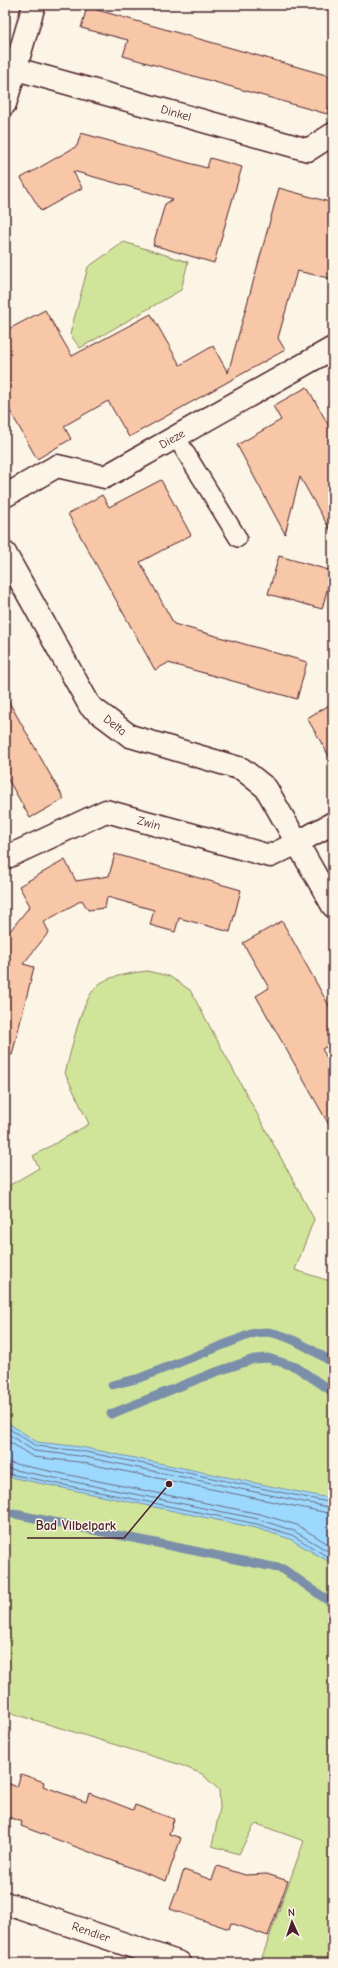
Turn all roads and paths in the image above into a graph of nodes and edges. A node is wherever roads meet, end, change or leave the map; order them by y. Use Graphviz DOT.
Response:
graph roads {
  1 [pos="34,5"];
  2 [pos="16,69"];
  3 [pos="5,104"];
  4 [pos="333,134"];
  5 [pos="333,348"];
  6 [pos="176,437"];
  7 [pos="5,496"];
  8 [pos="238,538"];
  9 [pos="5,553"];
  10 [pos="333,823"];
  11 [pos="297,843"];
  12 [pos="5,858"];
  13 [pos="333,906"];
  14 [pos="5,1903"];
  15 [pos="179,1963"];
  1 -- 2 [label="street"];
  2 -- 3 [label="street"];
  2 -- 4 [label="street, Dinkel"];
  5 -- 6 [label="street, Dieze"];
  6 -- 7 [label="street, Dieze"];
  6 -- 8 [label="lane"];
  9 -- 11 [label="street, Delta"];
  10 -- 11 [label="street"];
  11 -- 12 [label="street, Zwin"];
  11 -- 13 [label="street, Delta"];
  14 -- 15 [label="street, Rendier"];
}
